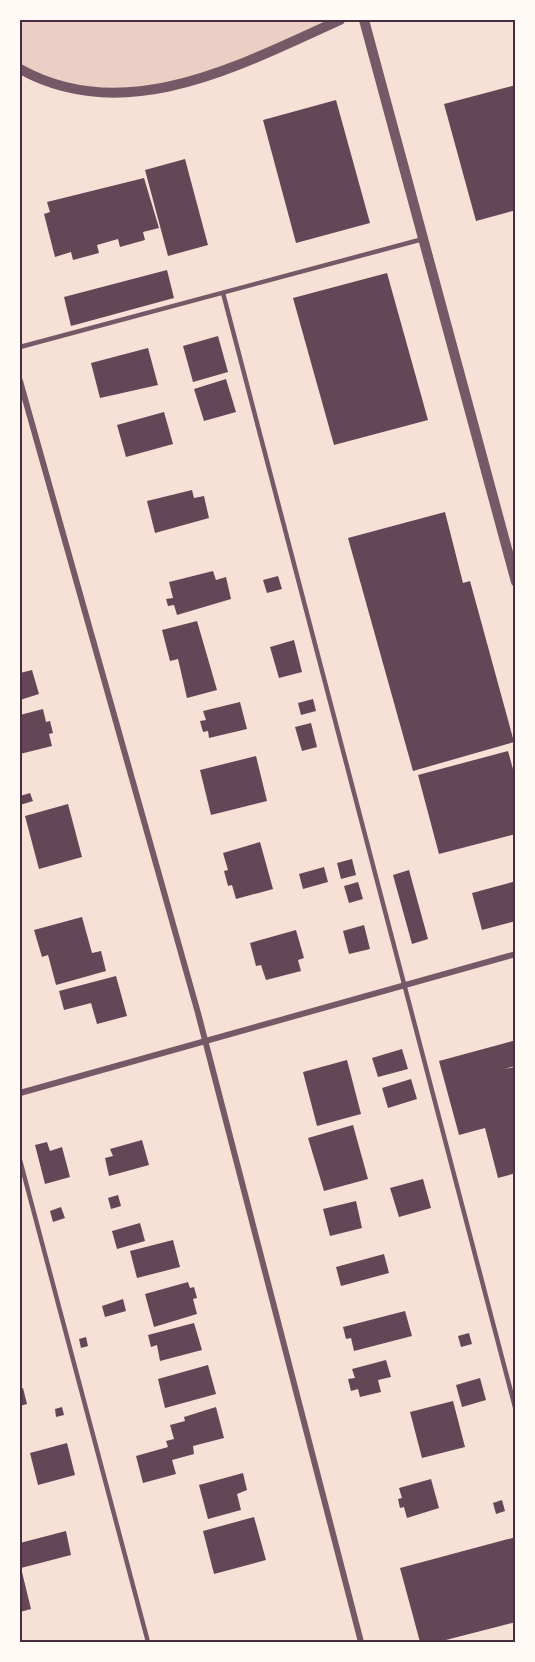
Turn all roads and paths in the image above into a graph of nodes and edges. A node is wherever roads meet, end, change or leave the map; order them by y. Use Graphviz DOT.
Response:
graph roads {
  1 [pos="340,20"];
  2 [pos="364,20"];
  3 [pos="20,69"];
  4 [pos="423,239"];
  5 [pos="223,293"];
  6 [pos="20,347"];
  7 [pos="20,381"];
  8 [pos="516,582"];
  9 [pos="516,954"];
  10 [pos="404,986"];
  11 [pos="205,1042"];
  12 [pos="20,1094"];
  13 [pos="20,1160"];
  14 [pos="516,1411"];
  15 [pos="148,1642"];
  16 [pos="362,1642"];
  1 -- 3 [label="street"];
  2 -- 4 [label="street"];
  4 -- 5 [label="lane"];
  4 -- 8 [label="street"];
  5 -- 6 [label="lane"];
  5 -- 10 [label="lane"];
  7 -- 11 [label="street"];
  9 -- 10 [label="street"];
  10 -- 11 [label="street"];
  10 -- 14 [label="lane"];
  11 -- 12 [label="street"];
  11 -- 16 [label="street"];
  13 -- 15 [label="lane"];
}
